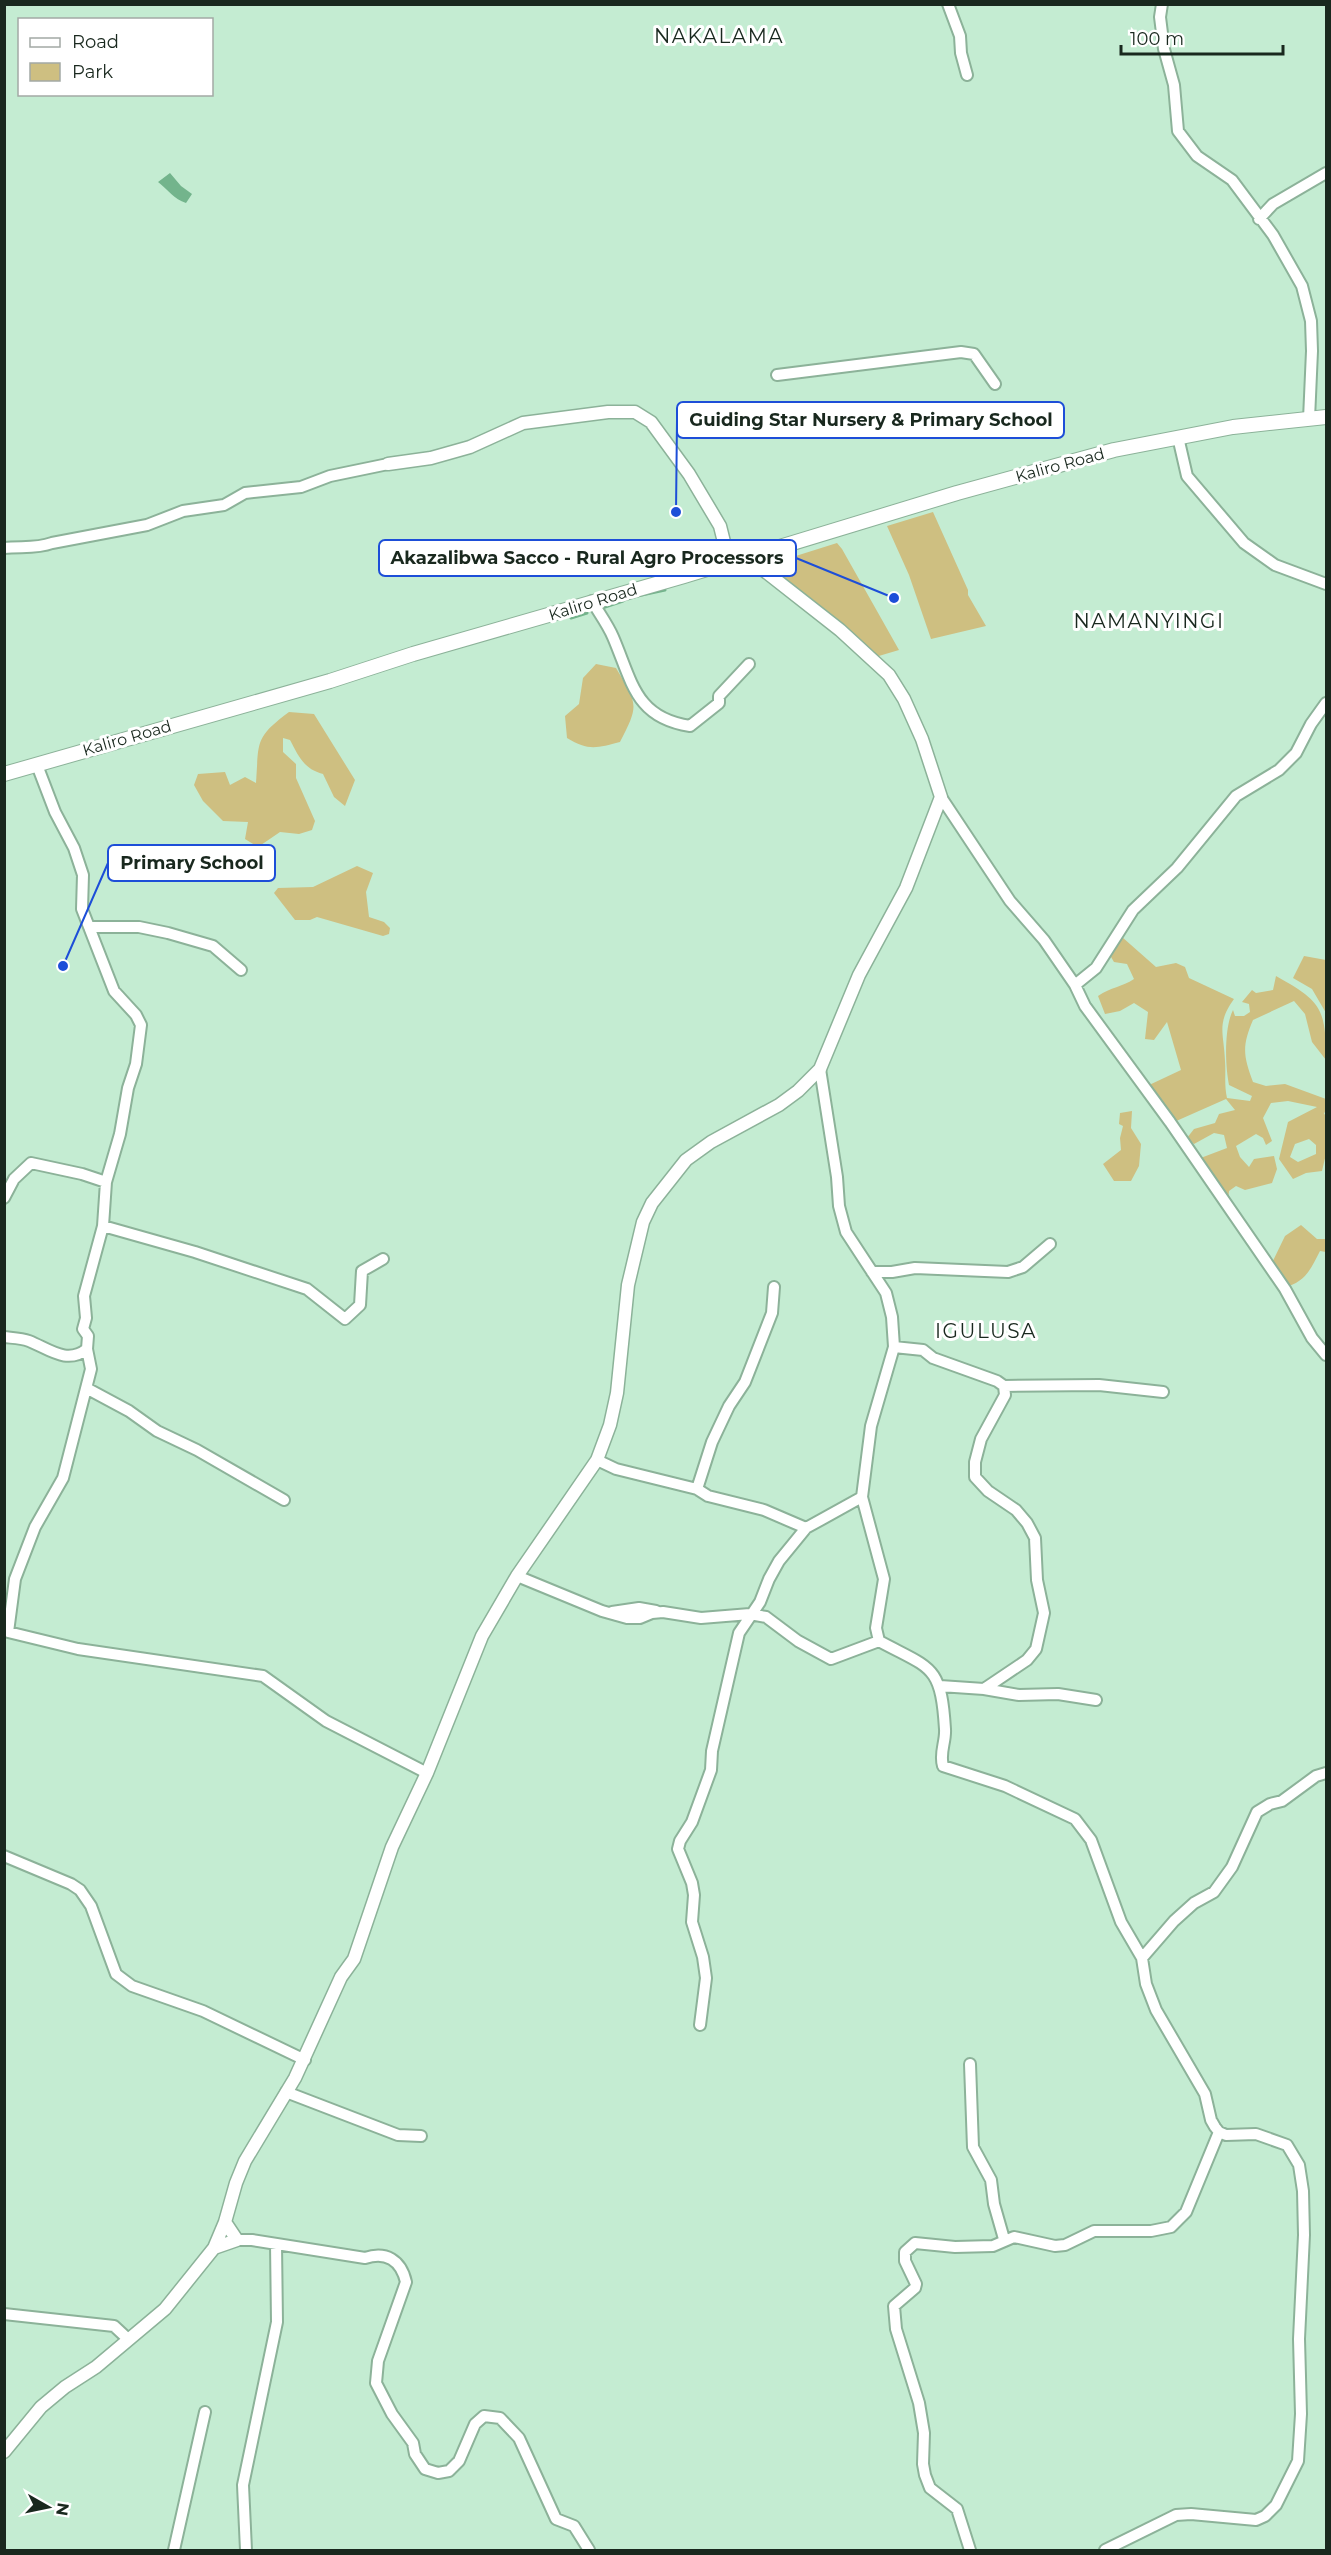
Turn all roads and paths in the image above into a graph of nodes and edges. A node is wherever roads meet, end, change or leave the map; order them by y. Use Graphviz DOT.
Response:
graph roads {
  1 [pos="948,4"];
  2 [pos="1161,4"];
  3 [pos="967,75"];
  4 [pos="1326,173"];
  5 [pos="1259,219"];
  6 [pos="777,375"];
  7 [pos="994,384"];
  8 [pos="1326,417"];
  9 [pos="1309,419"];
  10 [pos="1178,437"];
  11 [pos="388,464"];
  12 [pos="4,548"];
  13 [pos="747,557"];
  14 [pos="1326,584"];
  15 [pos="592,601"];
  16 [pos="749,664"];
  17 [pos="1326,703"];
  18 [pos="37,765"];
  19 [pos="4,774"];
  20 [pos="941,797"];
  21 [pos="90,927"];
  22 [pos="241,970"];
  23 [pos="1075,985"];
  24 [pos="820,1069"];
  25 [pos="106,1182"];
  26 [pos="4,1198"];
  27 [pos="103,1226"];
  28 [pos="1050,1244"];
  29 [pos="383,1259"];
  30 [pos="872,1272"];
  31 [pos="774,1287"];
  32 [pos="4,1337"];
  33 [pos="894,1347"];
  34 [pos="87,1349"];
  35 [pos="1326,1355"];
  36 [pos="1004,1386"];
  37 [pos="88,1389"];
  38 [pos="1163,1392"];
  39 [pos="597,1460"];
  40 [pos="697,1489"];
  41 [pos="862,1497"];
  42 [pos="284,1500"];
  43 [pos="806,1528"];
  44 [pos="517,1576"];
  45 [pos="750,1614"];
  46 [pos="879,1641"];
  47 [pos="940,1686"];
  48 [pos="984,1689"];
  49 [pos="1096,1700"];
  50 [pos="427,1773"];
  51 [pos="1326,1773"];
  52 [pos="4,1856"];
  53 [pos="1142,1958"];
  54 [pos="700,2025"];
  55 [pos="305,2060"];
  56 [pos="970,2064"];
  57 [pos="286,2092"];
  58 [pos="1219,2132"];
  59 [pos="421,2136"];
  60 [pos="225,2222"];
  61 [pos="1004,2239"];
  62 [pos="237,2240"];
  63 [pos="276,2244"];
  64 [pos="214,2248"];
  65 [pos="4,2314"];
  66 [pos="128,2339"];
  67 [pos="206,2412"];
  68 [pos="4,2452"];
  69 [pos="174,2550"];
  70 [pos="246,2550"];
  71 [pos="589,2550"];
  72 [pos="970,2550"];
  73 [pos="1105,2550"];
  1 -- 3 [label="street"];
  2 -- 5 [label="street"];
  4 -- 5 [label="street"];
  5 -- 9 [label="street"];
  6 -- 7 [label="street"];
  8 -- 9 [label="main road, Kaliro Road"];
  9 -- 10 [label="main road, Kaliro Road"];
  10 -- 13 [label="main road, Kaliro Road"];
  10 -- 14 [label="street"];
  11 -- 12 [label="street"];
  11 -- 13 [label="street"];
  13 -- 15 [label="main road, Kaliro Road"];
  13 -- 20 [label="street"];
  15 -- 16 [label="street"];
  15 -- 18 [label="main road, Kaliro Road"];
  17 -- 23 [label="street"];
  18 -- 19 [label="main road, Kaliro Road"];
  18 -- 21 [label="street"];
  20 -- 23 [label="street"];
  20 -- 24 [label="street"];
  21 -- 22 [label="street"];
  21 -- 25 [label="street"];
  23 -- 35 [label="street"];
  24 -- 30 [label="street"];
  24 -- 39 [label="street"];
  25 -- 26 [label="street"];
  25 -- 27 [label="street"];
  27 -- 29 [label="street"];
  27 -- 34 [label="street"];
  28 -- 30 [label="street"];
  30 -- 33 [label="street"];
  31 -- 40 [label="street"];
  32 -- 34 [label="street"];
  33 -- 36 [label="street"];
  33 -- 41 [label="street"];
  34 -- 37 [label="street"];
  36 -- 38 [label="street"];
  36 -- 48 [label="street"];
  37 -- 42 [label="street"];
  37 -- 50 [label="street"];
  39 -- 40 [label="street"];
  39 -- 44 [label="street"];
  40 -- 43 [label="street"];
  41 -- 43 [label="street"];
  41 -- 46 [label="street"];
  43 -- 45 [label="street"];
  44 -- 45 [label="street"];
  44 -- 50 [label="street"];
  45 -- 46 [label="street"];
  45 -- 54 [label="street"];
  46 -- 47 [label="street"];
  47 -- 48 [label="street"];
  47 -- 53 [label="street"];
  48 -- 49 [label="street"];
  50 -- 55 [label="street"];
  51 -- 53 [label="street"];
  52 -- 55 [label="street"];
  53 -- 58 [label="street"];
  55 -- 57 [label="street"];
  56 -- 61 [label="street"];
  57 -- 59 [label="street"];
  57 -- 60 [label="street"];
  58 -- 61 [label="street"];
  58 -- 73 [label="street"];
  60 -- 62 [label="street"];
  60 -- 64 [label="street"];
  61 -- 72 [label="street"];
  62 -- 63 [label="street"];
  62 -- 64 [label="street"];
  63 -- 70 [label="street"];
  63 -- 71 [label="street"];
  64 -- 66 [label="street"];
  65 -- 66 [label="street"];
  66 -- 68 [label="street"];
  67 -- 69 [label="street"];
}
